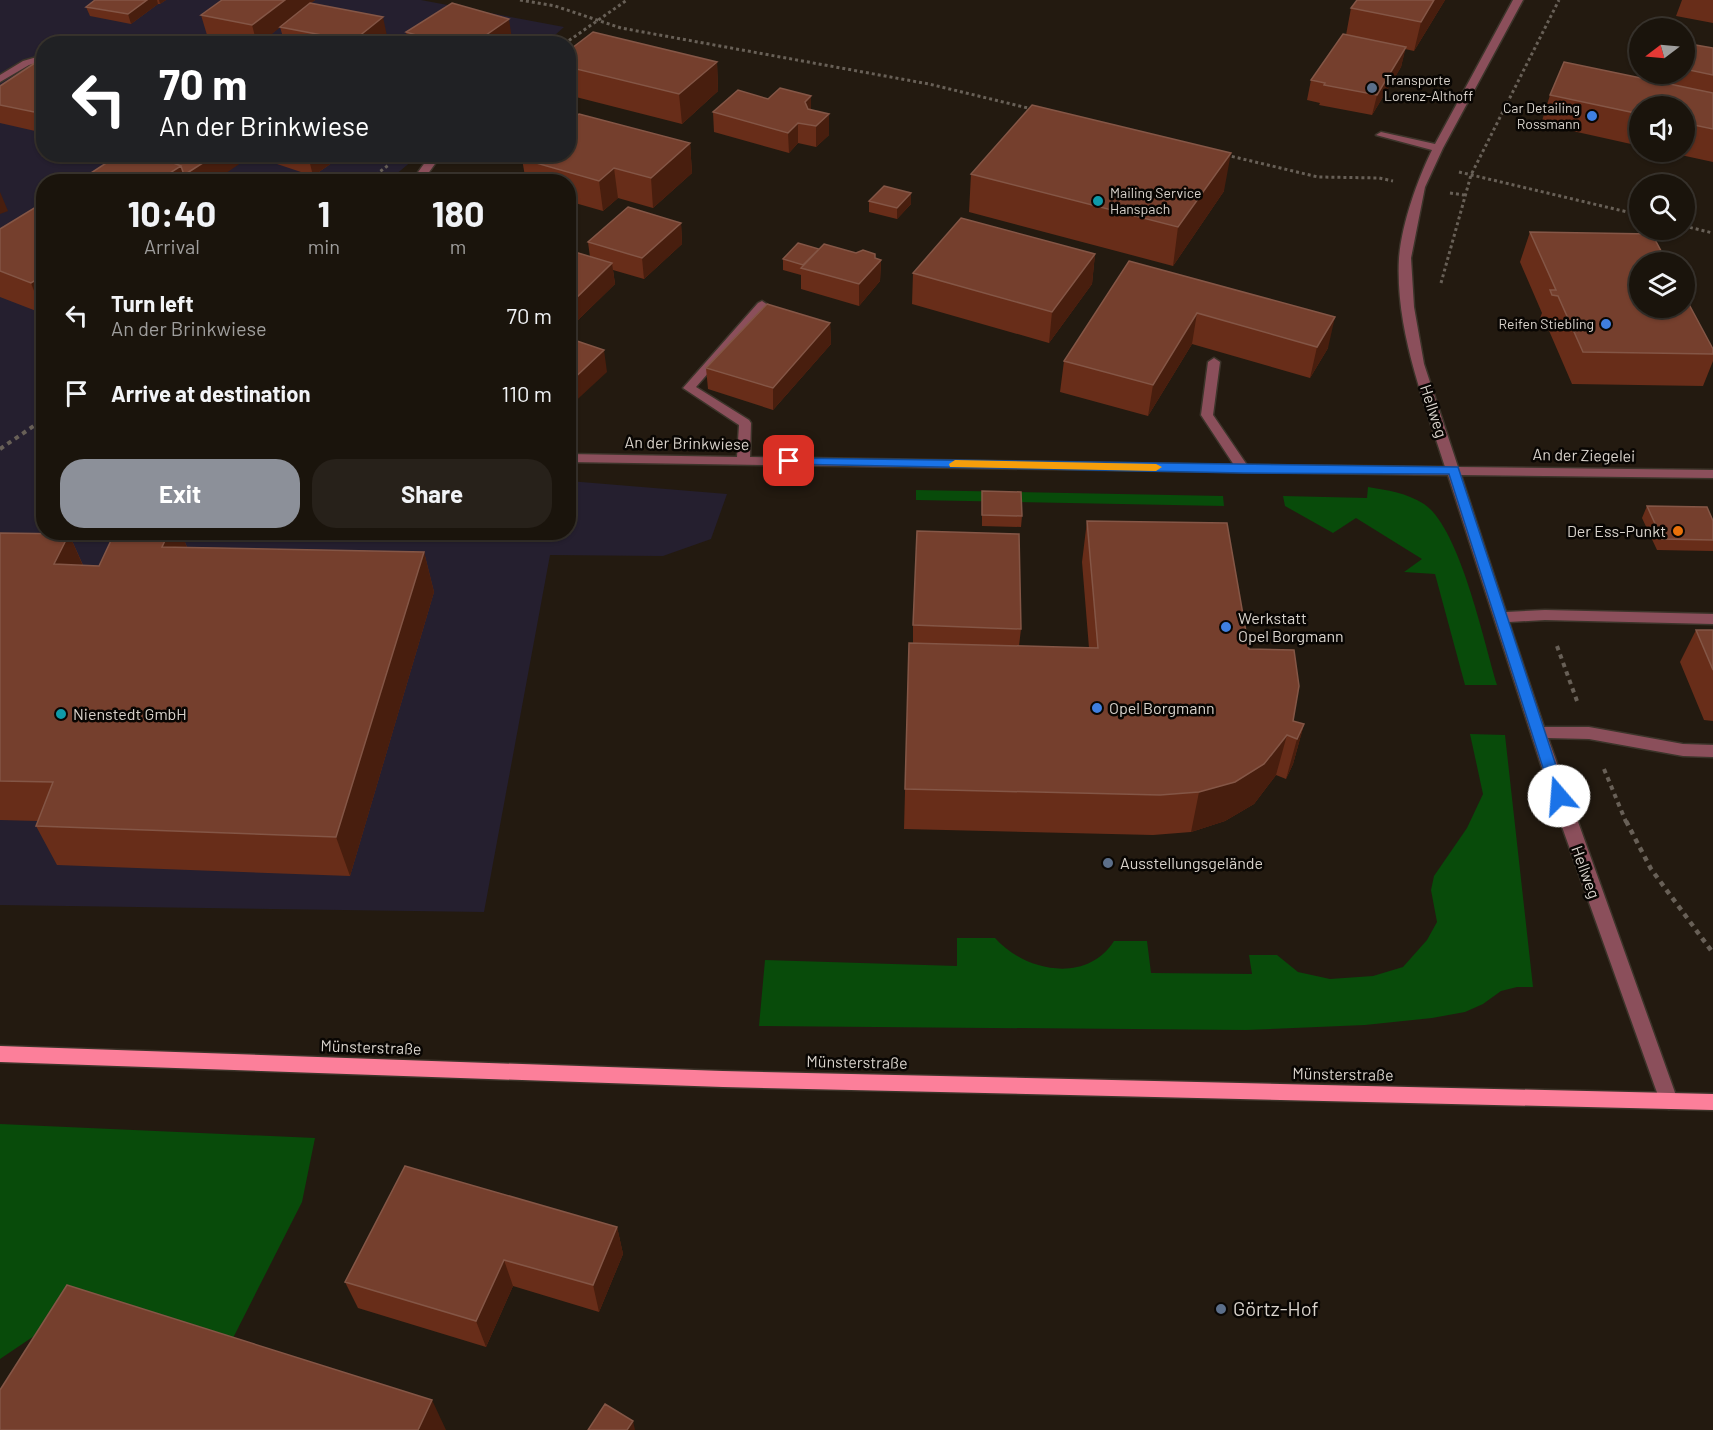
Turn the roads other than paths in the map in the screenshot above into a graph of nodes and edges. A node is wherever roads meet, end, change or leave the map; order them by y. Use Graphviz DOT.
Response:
graph roads {
  1 [pos="1518,0"];
  2 [pos="36,60"];
  3 [pos="0,79"];
  4 [pos="1381,135"];
  5 [pos="1438,148"];
  6 [pos="762,305"];
  7 [pos="1214,362"];
  8 [pos="576,458"];
  9 [pos="743,460"];
  10 [pos="1243,469"];
  11 [pos="1454,470"];
  12 [pos="1713,474"];
  13 [pos="1501,617"];
  14 [pos="1713,619"];
  15 [pos="1538,732"];
  16 [pos="1713,751"];
  17 [pos="0,1054"];
  18 [pos="1669,1101"];
  19 [pos="1713,1102"];
  1 -- 5 [label="street, Hellweg"];
  2 -- 3 [label="street"];
  4 -- 5 [label="street"];
  5 -- 11 [label="street, Hellweg"];
  6 -- 9 [label="street"];
  7 -- 10 [label="street"];
  8 -- 9 [label="street, An der Brinkwiese"];
  9 -- 10 [label="street, An der Brinkwiese"];
  10 -- 11 [label="street, An der Brinkwiese"];
  11 -- 12 [label="street, An der Ziegelei"];
  11 -- 13 [label="street, Hellweg"];
  13 -- 14 [label="street"];
  13 -- 15 [label="street, Hellweg"];
  15 -- 16 [label="street"];
  15 -- 18 [label="street, Hellweg"];
  17 -- 18 [label="main road, Münsterstraße"];
  18 -- 19 [label="main road, Münsterstraße"];
}
